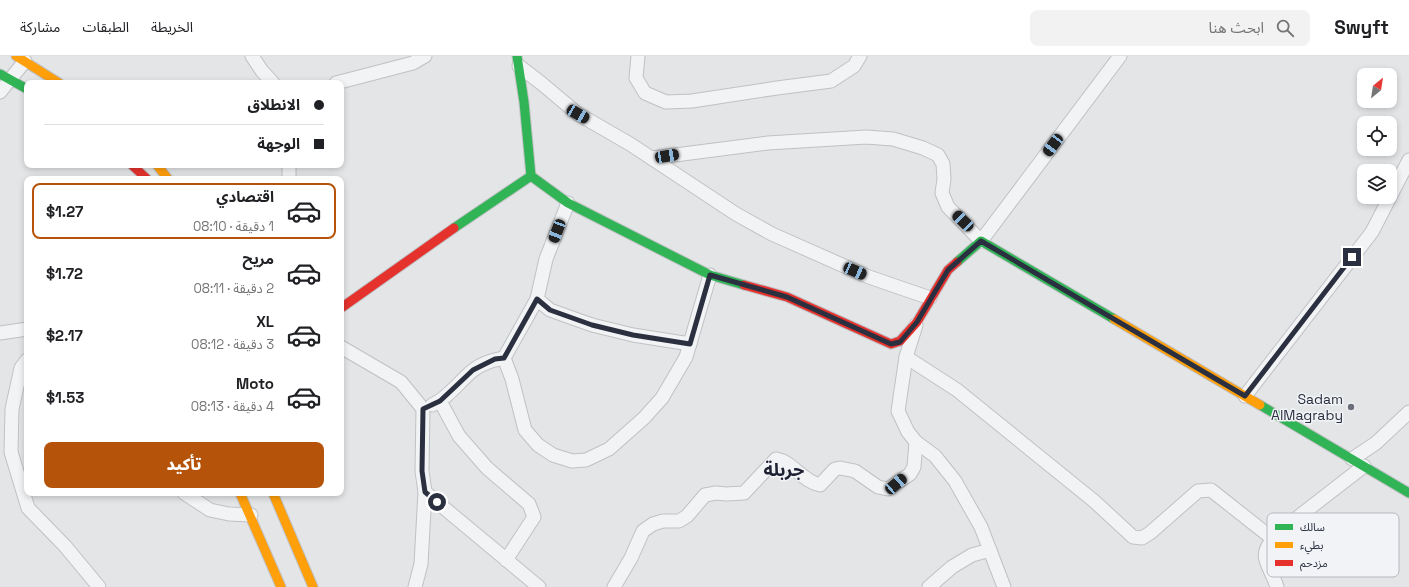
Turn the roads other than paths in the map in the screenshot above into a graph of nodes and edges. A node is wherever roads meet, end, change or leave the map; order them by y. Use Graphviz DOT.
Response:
graph roads {
  1 [pos="252,56"];
  2 [pos="425,56"];
  3 [pos="638,56"];
  4 [pos="860,56"];
  5 [pos="1120,56"];
  6 [pos="20,58"];
  7 [pos="518,61"];
  8 [pos="5,77"];
  9 [pos="54,80"];
  10 [pos="270,80"];
  11 [pos="344,81"];
  12 [pos="24,87"];
  13 [pos="0,92"];
  14 [pos="652,158"];
  15 [pos="1409,160"];
  16 [pos="135,168"];
  17 [pos="159,168"];
  18 [pos="145,176"];
  19 [pos="166,176"];
  20 [pos="531,176"];
  21 [pos="568,203"];
  22 [pos="981,241"];
  23 [pos="710,275"];
  24 [pos="930,298"];
  25 [pos="537,299"];
  26 [pos="344,306"];
  27 [pos="917,322"];
  28 [pos="24,329"];
  29 [pos="0,333"];
  30 [pos="690,344"];
  31 [pos="344,349"];
  32 [pos="906,357"];
  33 [pos="504,358"];
  34 [pos="24,364"];
  35 [pos="1245,396"];
  36 [pos="440,401"];
  37 [pos="423,409"];
  38 [pos="1409,412"];
  39 [pos="916,442"];
  40 [pos="1352,459"];
  41 [pos="1364,466"];
  42 [pos="425,492"];
  43 [pos="1409,493"];
  44 [pos="24,494"];
  45 [pos="24,496"];
  46 [pos="189,496"];
  47 [pos="242,496"];
  48 [pos="274,496"];
  49 [pos="1303,513"];
  50 [pos="251,514"];
  51 [pos="1267,534"];
  52 [pos="990,550"];
  53 [pos="1267,550"];
  54 [pos="506,560"];
  55 [pos="1267,563"];
  56 [pos="1274,577"];
  57 [pos="99,587"];
  58 [pos="281,587"];
  59 [pos="313,587"];
  60 [pos="415,587"];
  61 [pos="539,587"];
  62 [pos="614,587"];
  63 [pos="929,587"];
  64 [pos="1004,587"];
  65 [pos="1276,587"];
  1 -- 10 [label="street"];
  2 -- 11 [label="street"];
  3 -- 4 [label="street"];
  5 -- 22 [label="street"];
  6 -- 8 [label="street"];
  6 -- 9 [label="street"];
  7 -- 14 [label="street"];
  7 -- 20 [label="street"];
  8 -- 12 [label="street"];
  8 -- 13 [label="street"];
  14 -- 22 [label="street"];
  14 -- 24 [label="street"];
  15 -- 35 [label="street"];
  16 -- 18 [label="street"];
  17 -- 19 [label="street"];
  20 -- 21 [label="street"];
  20 -- 26 [label="street"];
  21 -- 23 [label="street"];
  21 -- 25 [label="street"];
  22 -- 24 [label="street"];
  22 -- 35 [label="street"];
  23 -- 27 [label="street"];
  23 -- 30 [label="street"];
  24 -- 27 [label="street"];
  25 -- 30 [label="street"];
  25 -- 33 [label="street"];
  27 -- 32 [label="street"];
  28 -- 29 [label="street"];
  30 -- 33 [label="street"];
  31 -- 37 [label="street"];
  32 -- 39 [label="street"];
  32 -- 51 [label="street"];
  33 -- 36 [label="street"];
  34 -- 44 [label="street"];
  35 -- 40 [label="street"];
  36 -- 37 [label="street"];
  36 -- 54 [label="street"];
  37 -- 42 [label="street"];
  38 -- 40 [label="street"];
  39 -- 52 [label="street"];
  39 -- 62 [label="street"];
  40 -- 41 [label="street"];
  41 -- 43 [label="street"];
  41 -- 49 [label="street"];
  42 -- 54 [label="street"];
  42 -- 60 [label="street"];
  45 -- 57 [label="street"];
  46 -- 50 [label="street"];
  47 -- 50 [label="street"];
  48 -- 59 [label="street"];
  50 -- 58 [label="street"];
  52 -- 63 [label="street"];
  52 -- 64 [label="street"];
  53 -- 55 [label="street"];
  54 -- 61 [label="street"];
  56 -- 65 [label="street"];
}
